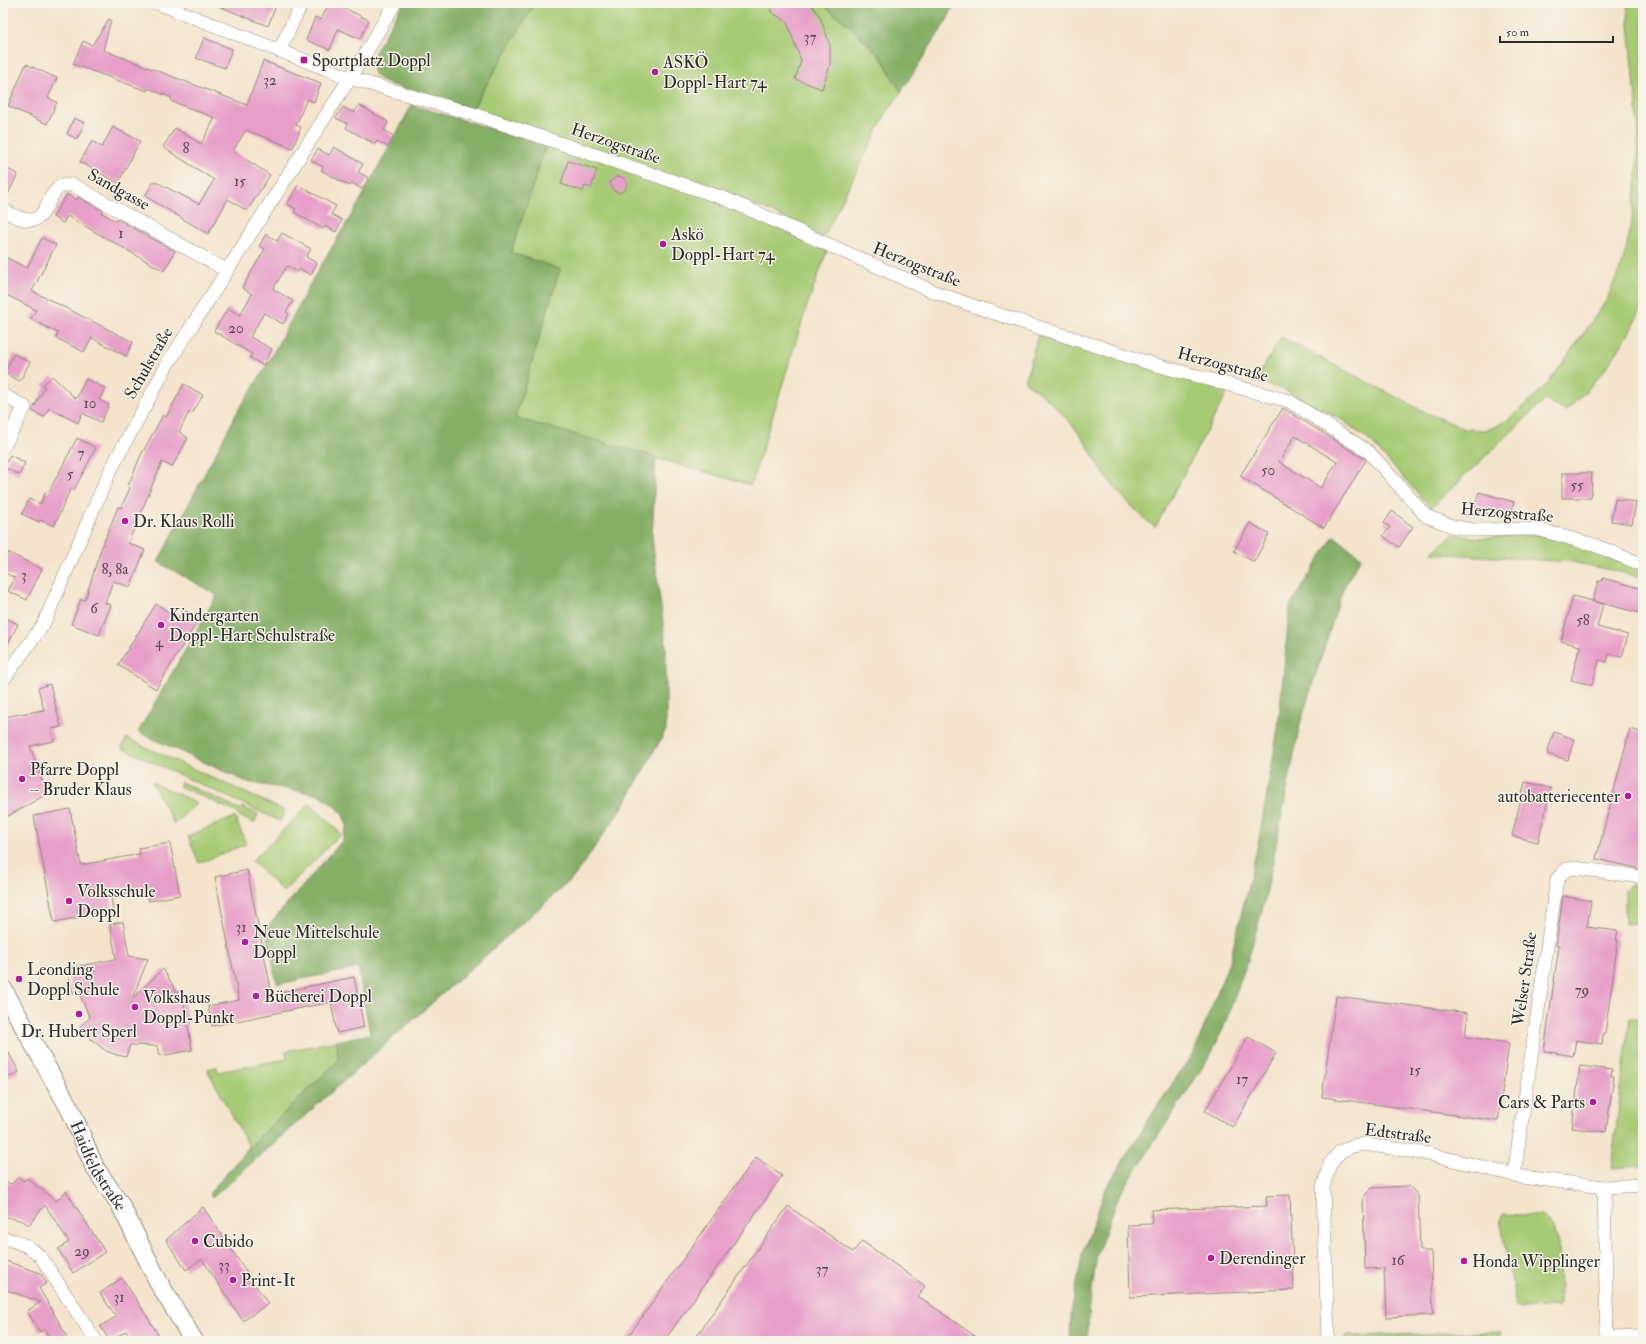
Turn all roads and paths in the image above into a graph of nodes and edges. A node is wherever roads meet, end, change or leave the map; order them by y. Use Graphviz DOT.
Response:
graph roads {
  1 [pos="157,3"];
  2 [pos="302,3"];
  3 [pos="395,3"];
  4 [pos="279,51"];
  5 [pos="350,78"];
  6 [pos="3,210"];
  7 [pos="226,270"];
  8 [pos="3,395"];
  9 [pos="3,447"];
  10 [pos="1643,565"];
  11 [pos="3,680"];
  12 [pos="1643,877"];
  13 [pos="3,989"];
  14 [pos="1514,1175"];
  15 [pos="1643,1185"];
  16 [pos="1604,1187"];
  17 [pos="3,1238"];
  18 [pos="1643,1337"];
  19 [pos="1607,1339"];
  20 [pos="96,1341"];
  21 [pos="194,1341"];
  22 [pos="1328,1341"];
  1 -- 4 [label="street, Herzogstraße"];
  2 -- 4 [label="street"];
  3 -- 5 [label="street, Schulstraße"];
  4 -- 5 [label="street, Herzogstraße"];
  5 -- 7 [label="street, Schulstraße"];
  5 -- 10 [label="street, Herzogstraße"];
  6 -- 7 [label="street, Sandgasse"];
  7 -- 11 [label="street, Schulstraße"];
  8 -- 9 [label="street"];
  12 -- 14 [label="street, Welser Straße"];
  13 -- 21 [label="street, Haidfeldstraße"];
  14 -- 16 [label="street, Edtstraße"];
  14 -- 22 [label="street, Edtstraße"];
  15 -- 16 [label="street, Edtstraße"];
  16 -- 19 [label="street"];
  17 -- 20 [label="street"];
  18 -- 19 [label="street"];
}
